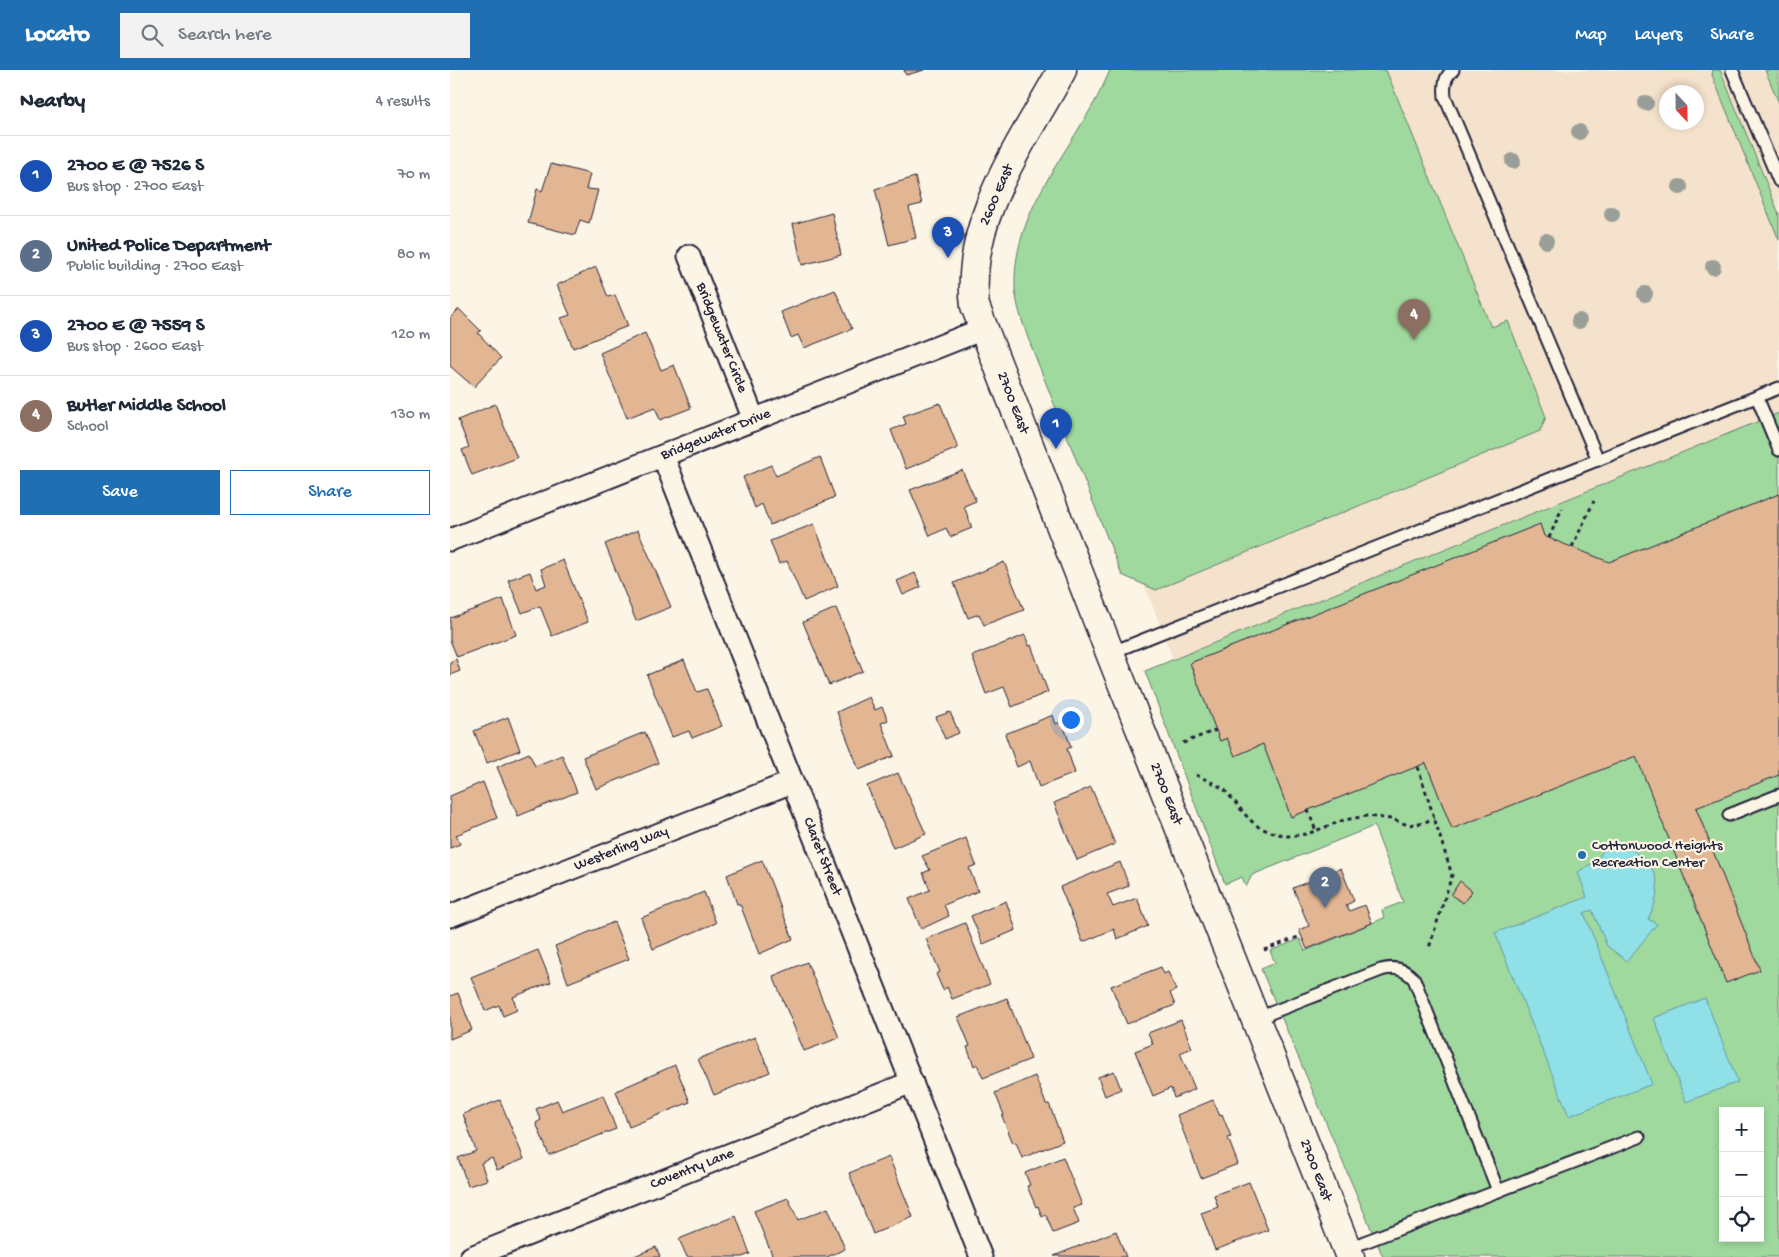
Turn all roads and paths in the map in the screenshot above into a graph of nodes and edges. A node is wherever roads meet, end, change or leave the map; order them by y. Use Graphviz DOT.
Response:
graph roads {
  1 [pos="1062,70"];
  2 [pos="1453,70"];
  3 [pos="1732,70"];
  4 [pos="1779,182"];
  5 [pos="689,256"];
  6 [pos="983,329"];
  7 [pos="1779,388"];
  8 [pos="1757,397"];
  9 [pos="754,420"];
  10 [pos="1779,450"];
  11 [pos="663,456"];
  12 [pos="1598,460"];
  13 [pos="1594,502"];
  14 [pos="1562,508"];
  15 [pos="1549,538"];
  16 [pos="450,540"];
  17 [pos="1572,547"];
  18 [pos="1110,653"];
  19 [pos="1216,730"];
  20 [pos="1183,743"];
  21 [pos="1418,766"];
  22 [pos="1196,776"];
  23 [pos="792,782"];
  24 [pos="1779,795"];
  25 [pos="1308,810"];
  26 [pos="1729,815"];
  27 [pos="1434,818"];
  28 [pos="1316,831"];
  29 [pos="450,916"];
  30 [pos="1301,936"];
  31 [pos="1429,948"];
  32 [pos="1264,950"];
  33 [pos="1255,1020"];
  34 [pos="912,1082"];
  35 [pos="1639,1137"];
  36 [pos="1498,1191"];
  37 [pos="1348,1253"];
  38 [pos="471,1257"];
  39 [pos="981,1257"];
  1 -- 6 [label="street, 2600 East"];
  2 -- 12 [label="lane"];
  3 -- 4 [label="lane"];
  5 -- 9 [label="street, Bridgewater Circle"];
  6 -- 9 [label="street, Bridgewater Drive"];
  6 -- 18 [label="street, 2700 East"];
  7 -- 8 [label="lane"];
  8 -- 10 [label="lane"];
  8 -- 12 [label="lane"];
  9 -- 11 [label="street, Bridgewater Drive"];
  11 -- 16 [label="street, Bridgewater Drive"];
  11 -- 23 [label="street, Claret Street"];
  12 -- 18 [label="lane"];
  13 -- 17 [label="path"];
  14 -- 15 [label="path"];
  18 -- 33 [label="street, 2700 East"];
  19 -- 20 [label="path"];
  21 -- 27 [label="path"];
  22 -- 28 [label="path"];
  23 -- 29 [label="street, Westerling Way"];
  23 -- 34 [label="street, Claret Street"];
  24 -- 26 [label="lane"];
  25 -- 28 [label="path"];
  27 -- 28 [label="path"];
  27 -- 31 [label="path"];
  30 -- 32 [label="path"];
  33 -- 36 [label="lane"];
  33 -- 37 [label="street, 2700 East"];
  34 -- 38 [label="street, Coventry Lane"];
  34 -- 39 [label="street, Claret Street"];
  35 -- 36 [label="lane"];
  36 -- 37 [label="lane"];
}
